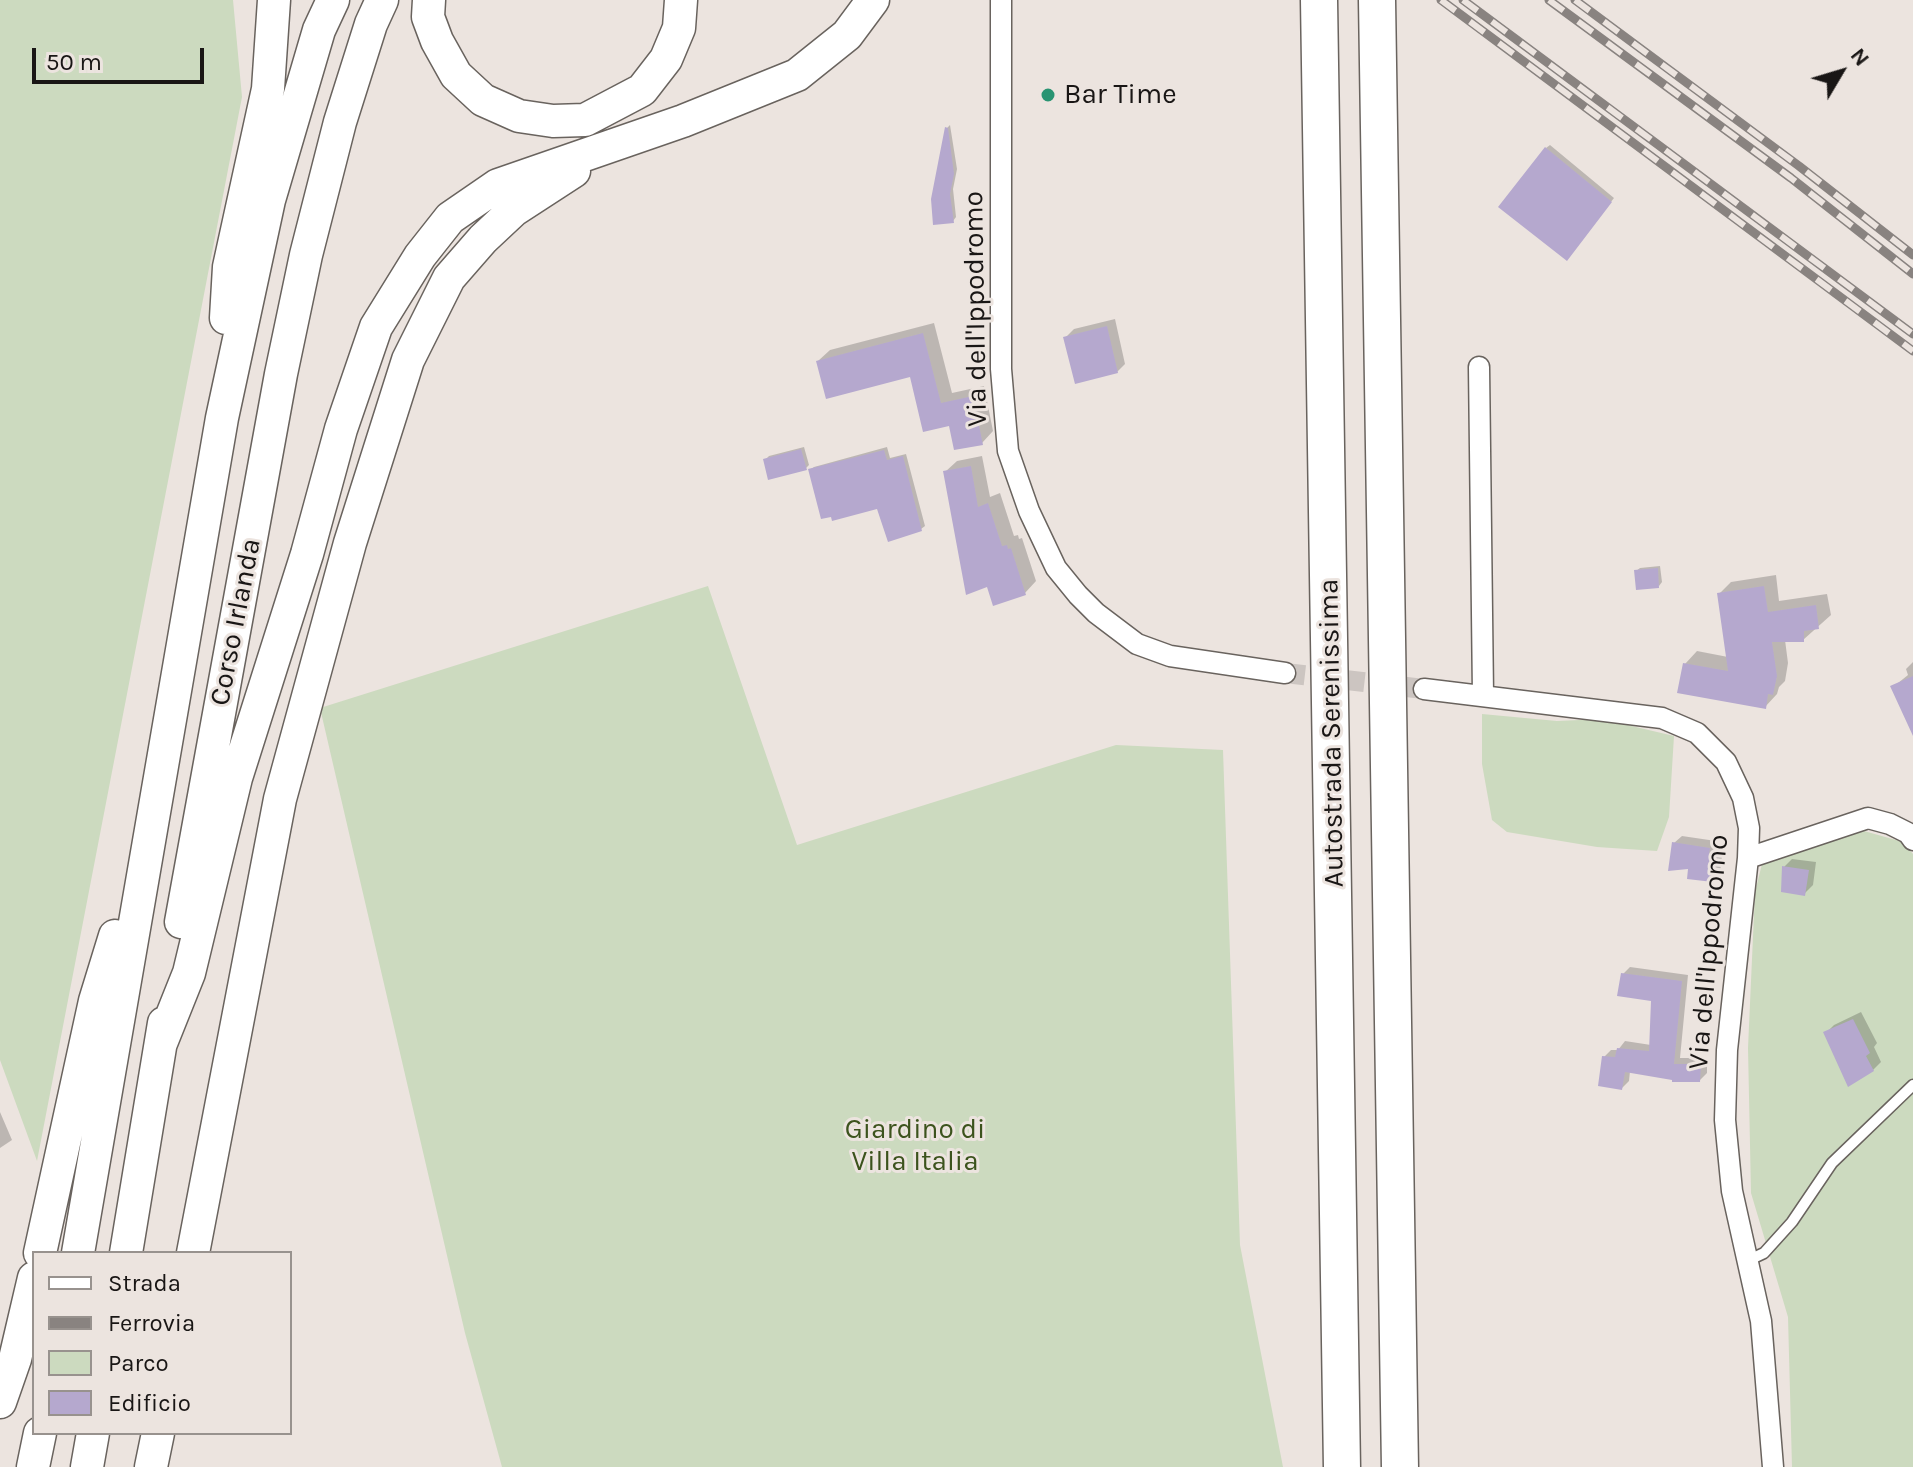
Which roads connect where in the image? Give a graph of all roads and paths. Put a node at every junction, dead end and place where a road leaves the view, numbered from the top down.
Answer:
1 (274, 0) edge
2 (333, 0) edge
3 (382, 0) edge
4 (429, 0) edge
5 (681, 0) edge
6 (873, 0) edge
7 (1001, 0) edge
8 (1319, 0) edge
9 (1377, 0) edge
10 (624, 142) junction
11 (1479, 367) dead end
12 (222, 418) junction
13 (1285, 673) tunnel mouth
14 (1424, 689) tunnel mouth
15 (1483, 695) junction
16 (150, 831) junction
17 (1913, 840) edge
18 (1748, 858) junction
19 (161, 1043) junction
20 (1913, 1085) edge
21 (40, 1251) edge
22 (78, 1251) edge
23 (126, 1251) edge
24 (193, 1251) edge
25 (1747, 1261) junction
26 (32, 1287) edge
27 (0, 1402) edge
28 (40, 1435) edge
29 (93, 1435) edge
30 (158, 1435) edge
31 (33, 1467) edge
32 (87, 1467) edge
33 (151, 1467) edge
34 (1342, 1467) edge
35 (1400, 1467) edge
36 (1773, 1467) edge

1 - 12 highway
2 - 12 highway, Corso Irlanda
3 - 19 highway, Corso Irlanda
4 - 5 highway
6 - 10 highway
7 - 13 street, Via dell'Ippodromo
8 - 34 highway, Autostrada Serenissima
9 - 35 highway, Autostrada Serenissima
10 - 19 highway
10 - 24 highway
11 - 15 street
12 - 16 highway, Corso Irlanda
14 - 15 street, Via dell'Ippodromo
15 - 18 street, Via dell'Ippodromo
16 - 21 highway
16 - 22 highway, Corso Irlanda
17 - 18 street
18 - 25 street, Via dell'Ippodromo
19 - 23 highway, Corso Irlanda
20 - 25 lane
25 - 36 street, Via dell'Ippodromo
26 - 27 highway
28 - 31 highway
29 - 32 highway
30 - 33 highway

